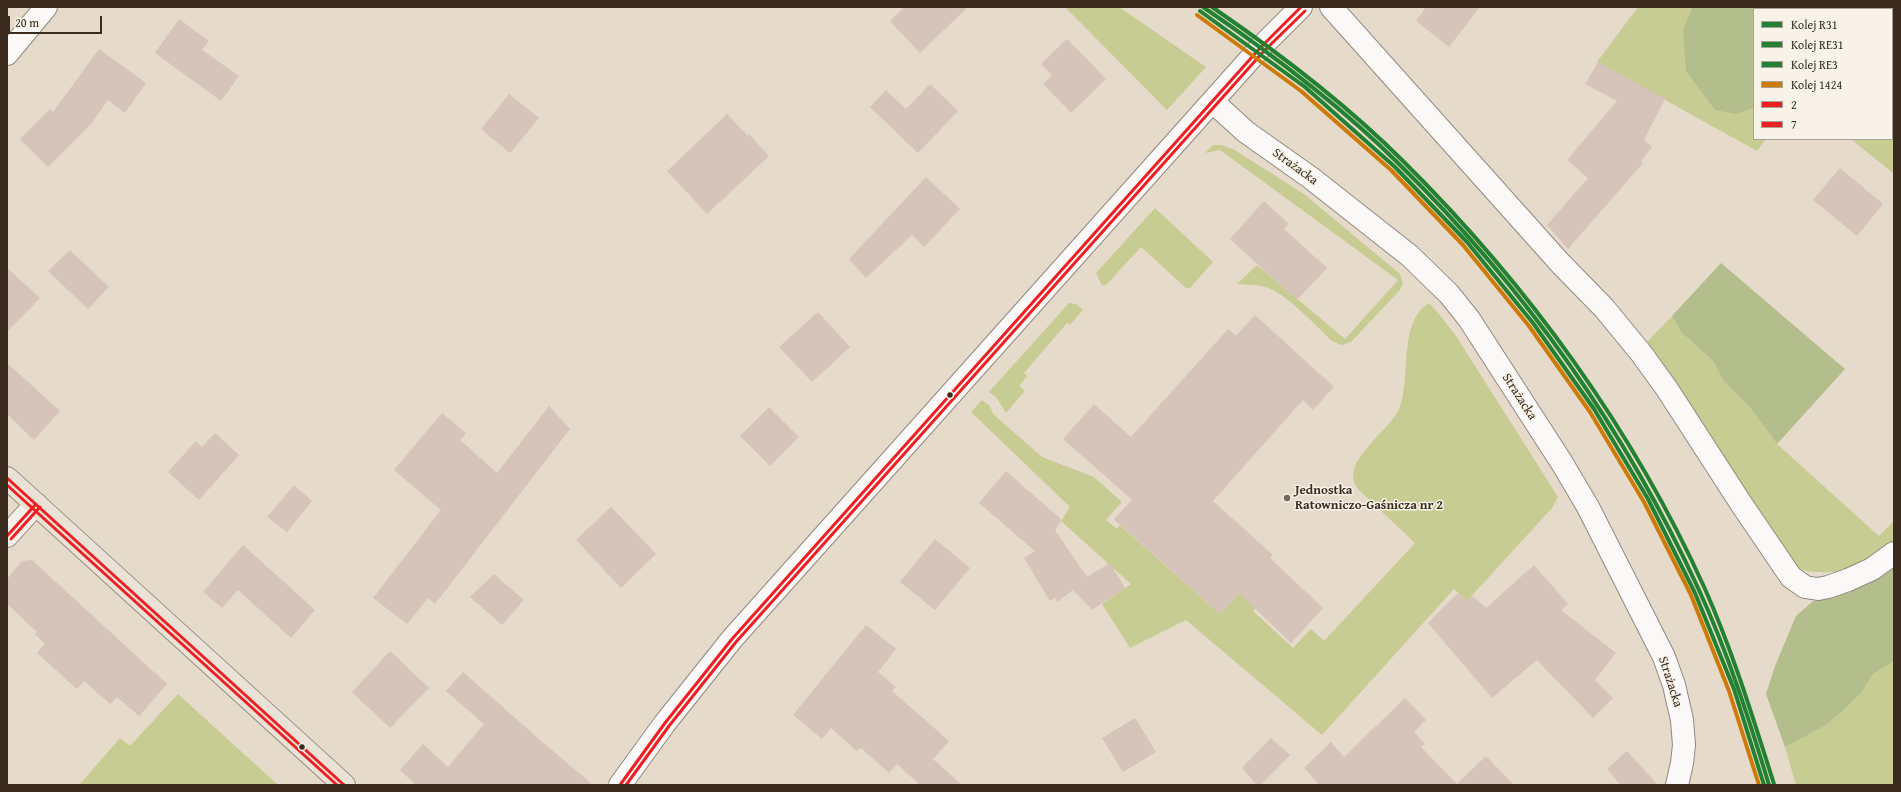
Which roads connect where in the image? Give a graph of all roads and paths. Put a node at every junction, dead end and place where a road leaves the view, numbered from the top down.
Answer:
1 (46, 7) edge
2 (1301, 7) edge
3 (1331, 7) edge
4 (7, 54) edge
5 (1213, 102) junction
6 (7, 478) edge
7 (36, 504) junction
8 (7, 536) edge
9 (1894, 553) edge
10 (344, 785) edge
11 (620, 785) edge
12 (1677, 785) edge

1 - 4 street
2 - 5 street
3 - 9 street
5 - 11 street
5 - 12 street, Strażacka
6 - 7 main road
7 - 8 main road
7 - 10 main road

